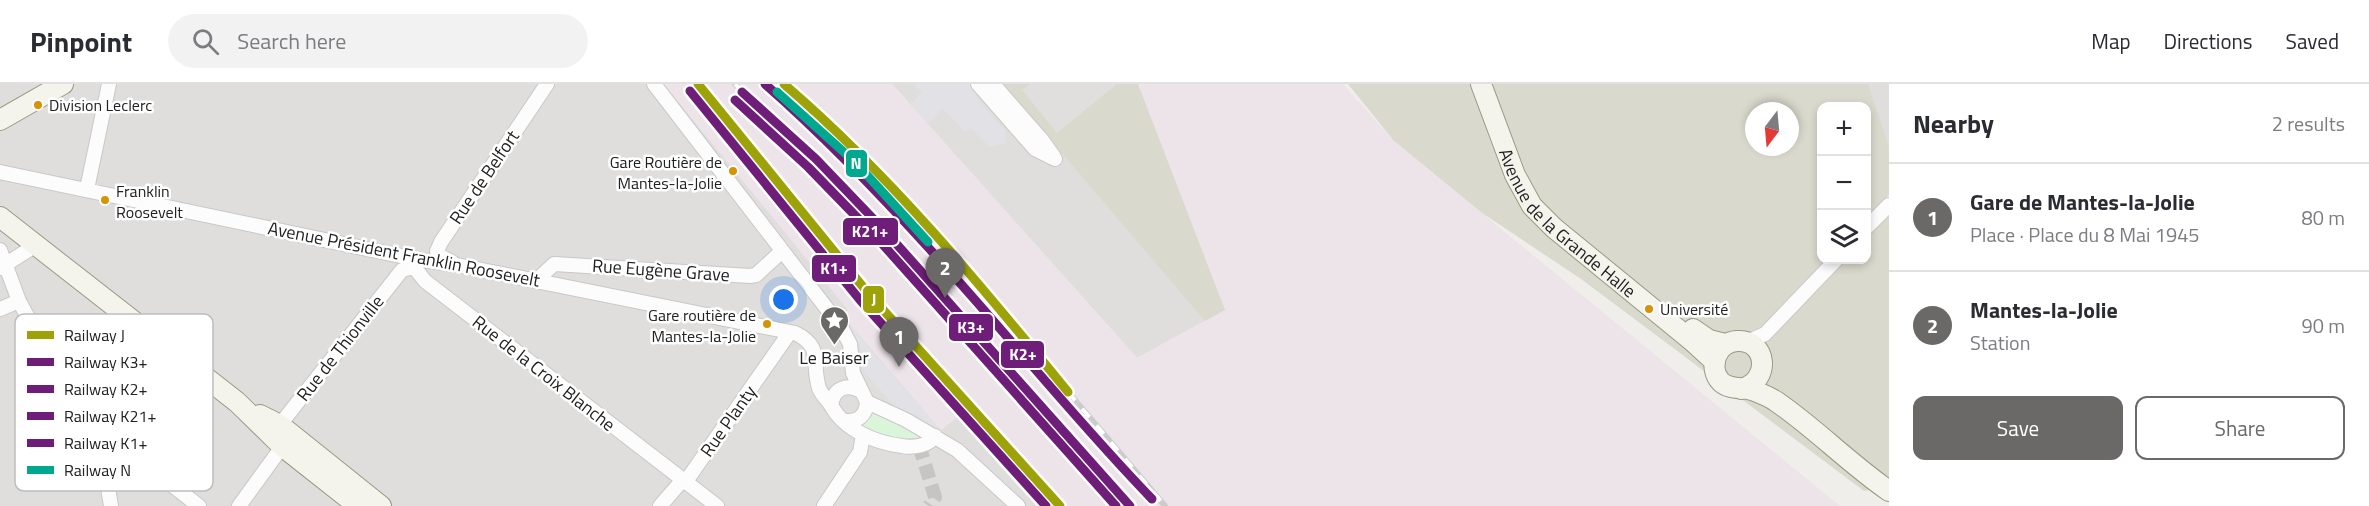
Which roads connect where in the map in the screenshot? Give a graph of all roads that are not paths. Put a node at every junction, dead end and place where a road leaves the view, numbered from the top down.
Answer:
1 (63, 84) edge
2 (109, 84) edge
3 (547, 84) edge
4 (654, 84) edge
5 (978, 84) edge
6 (1481, 84) edge
7 (1489, 84) edge
8 (999, 90) edge
9 (0, 120) edge
10 (0, 172) edge
11 (87, 189) junction
12 (1889, 205) edge
13 (0, 217) edge
14 (1871, 223) edge
15 (36, 245) junction
16 (0, 250) edge
17 (782, 251) junction
18 (414, 263) junction
19 (1832, 264) edge
20 (457, 265) junction
21 (3, 266) edge
22 (537, 280) junction
23 (19, 301) junction
24 (0, 309) edge
25 (26, 314) edge
26 (124, 314) edge
27 (790, 332) junction
28 (1765, 334) junction
29 (1747, 342) junction
30 (1725, 344) junction
31 (1714, 362) junction
32 (1761, 365) junction
33 (213, 383) edge
34 (1741, 388) junction
35 (864, 397) junction
36 (1776, 402) junction
37 (831, 406) junction
38 (844, 421) junction
39 (281, 435) junction
40 (863, 435) junction
41 (935, 436) junction
42 (684, 480) junction
43 (108, 491) edge
44 (180, 491) edge
45 (1889, 491) edge
46 (111, 506) edge
47 (199, 506) edge
48 (239, 506) edge
49 (358, 506) edge
50 (381, 506) edge
51 (660, 506) edge
52 (717, 506) edge
53 (824, 506) edge
54 (1018, 506) edge

1 - 9 street
2 - 11 street
3 - 20 street, Rue de Belfort
4 - 17 street
5 - 8 street
6 - 31 street, Avenue de la Grande Halle
7 - 30 street, Avenue de la Grande Halle
8 - 8 street
10 - 11 street, Avenue Président Franklin Roosevelt
11 - 18 street, Avenue Président Franklin Roosevelt
12 - 14 street
13 - 15 street
15 - 21 street
15 - 26 street
16 - 21 street
17 - 22 street, Rue Eugène Grave
17 - 35 street
18 - 20 street, Avenue Président Franklin Roosevelt
18 - 39 street, Rue de Thionville
18 - 42 street, Rue de la Croix Blanche
19 - 28 street
20 - 22 street, Avenue Président Franklin Roosevelt
21 - 23 street
22 - 27 street, Avenue Président Franklin Roosevelt
23 - 24 street
23 - 25 street
27 - 37 street, Avenue Président Franklin Roosevelt
27 - 42 street, Rue Planty
28 - 29 street
28 - 32 street
29 - 30 street, Avenue de la Grande Halle
29 - 32 street, Avenue de la Grande Halle
30 - 31 street
31 - 34 street, Avenue de la Grande Halle
32 - 34 street
32 - 36 street, Avenue de la Grande Halle
33 - 39 street
34 - 36 street, Avenue de la Grande Halle
35 - 37 street
35 - 38 street
35 - 41 street
36 - 45 street, Avenue de la Grande Halle
37 - 38 street
38 - 40 street
39 - 48 street, Rue de Thionville
39 - 49 street
39 - 50 street
40 - 41 street
40 - 53 street
41 - 54 street
42 - 51 street, Rue Planty
42 - 52 street, Rue de la Croix Blanche
43 - 46 street
44 - 47 street

